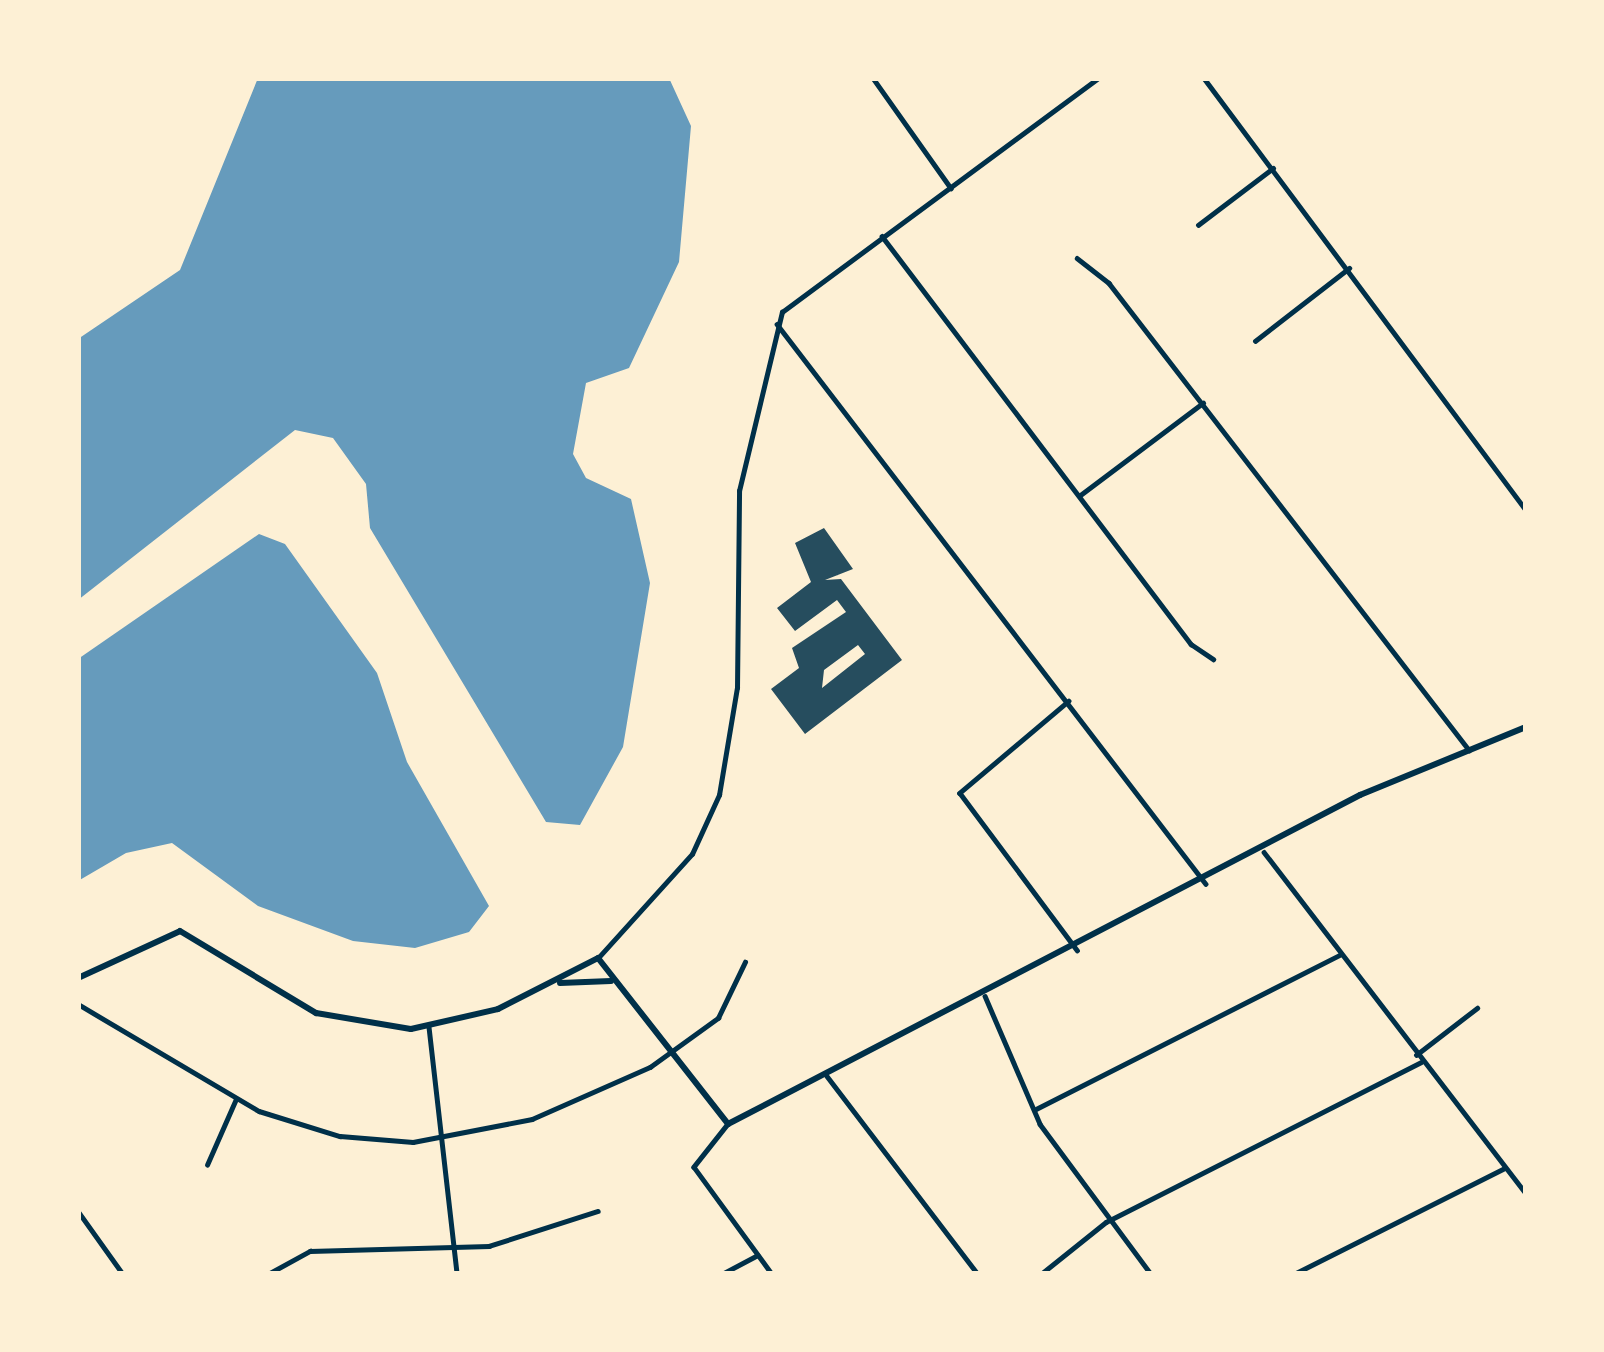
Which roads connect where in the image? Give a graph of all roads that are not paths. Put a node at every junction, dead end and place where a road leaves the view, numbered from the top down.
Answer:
1 (873, 78) edge
2 (1098, 78) edge
3 (1204, 78) edge
4 (1273, 168) junction
5 (951, 188) junction
6 (1198, 225) dead end
7 (882, 236) junction
8 (1077, 259) dead end
9 (1349, 268) junction
10 (777, 324) junction
11 (1255, 341) dead end
12 (1203, 403) junction
13 (1079, 496) junction
14 (1526, 510) edge
15 (1213, 659) dead end
16 (1069, 701) junction
17 (1526, 728) edge
18 (1469, 749) junction
19 (1264, 852) junction
20 (1206, 884) junction
21 (1077, 950) junction
22 (1341, 954) junction
23 (598, 958) junction
24 (745, 962) dead end
25 (78, 978) edge
26 (618, 985) junction
27 (534, 992) junction
28 (985, 996) junction
29 (78, 1004) edge
30 (1477, 1008) dead end
31 (429, 1027) junction
32 (671, 1052) junction
33 (1419, 1058) junction
34 (827, 1076) junction
35 (236, 1099) junction
36 (1034, 1110) junction
37 (728, 1124) junction
38 (443, 1140) junction
39 (207, 1165) dead end
40 (1505, 1168) junction
41 (1526, 1193) edge
42 (598, 1210) dead end
43 (78, 1211) edge
44 (1109, 1221) junction
45 (454, 1250) junction
46 (757, 1255) junction
47 (282, 1265) junction
48 (123, 1274) edge
49 (268, 1274) edge
50 (288, 1274) edge
51 (457, 1274) edge
52 (722, 1274) edge
53 (772, 1274) edge
54 (978, 1274) edge
55 (1041, 1274) edge
56 (1151, 1274) edge
57 (1294, 1274) edge

1 - 5 street
2 - 5 street
3 - 4 street
4 - 6 street
4 - 9 street
5 - 7 street
7 - 10 street
7 - 13 street
8 - 12 street
9 - 11 street
9 - 14 street
10 - 16 street
10 - 23 street
12 - 13 street
12 - 18 street
13 - 15 street
16 - 20 street
16 - 21 street
17 - 18 main road
18 - 19 main road
19 - 20 main road
19 - 22 street
20 - 21 main road
21 - 28 main road
22 - 33 street
22 - 36 street
23 - 26 main road
23 - 27 main road
24 - 32 street
25 - 31 main road
26 - 27 main road
26 - 32 main road
27 - 31 main road
28 - 34 main road
28 - 36 street
29 - 35 street
30 - 33 street
31 - 38 street
32 - 37 main road
32 - 38 street
33 - 40 street
33 - 44 street
34 - 37 main road
34 - 54 street
35 - 38 street
35 - 39 street
36 - 44 street
37 - 46 street
38 - 45 street
40 - 41 street
40 - 57 street
42 - 45 street
43 - 48 street
44 - 55 street
44 - 56 street
45 - 47 street
45 - 51 street
46 - 52 street
46 - 53 street
47 - 49 street
47 - 50 street

